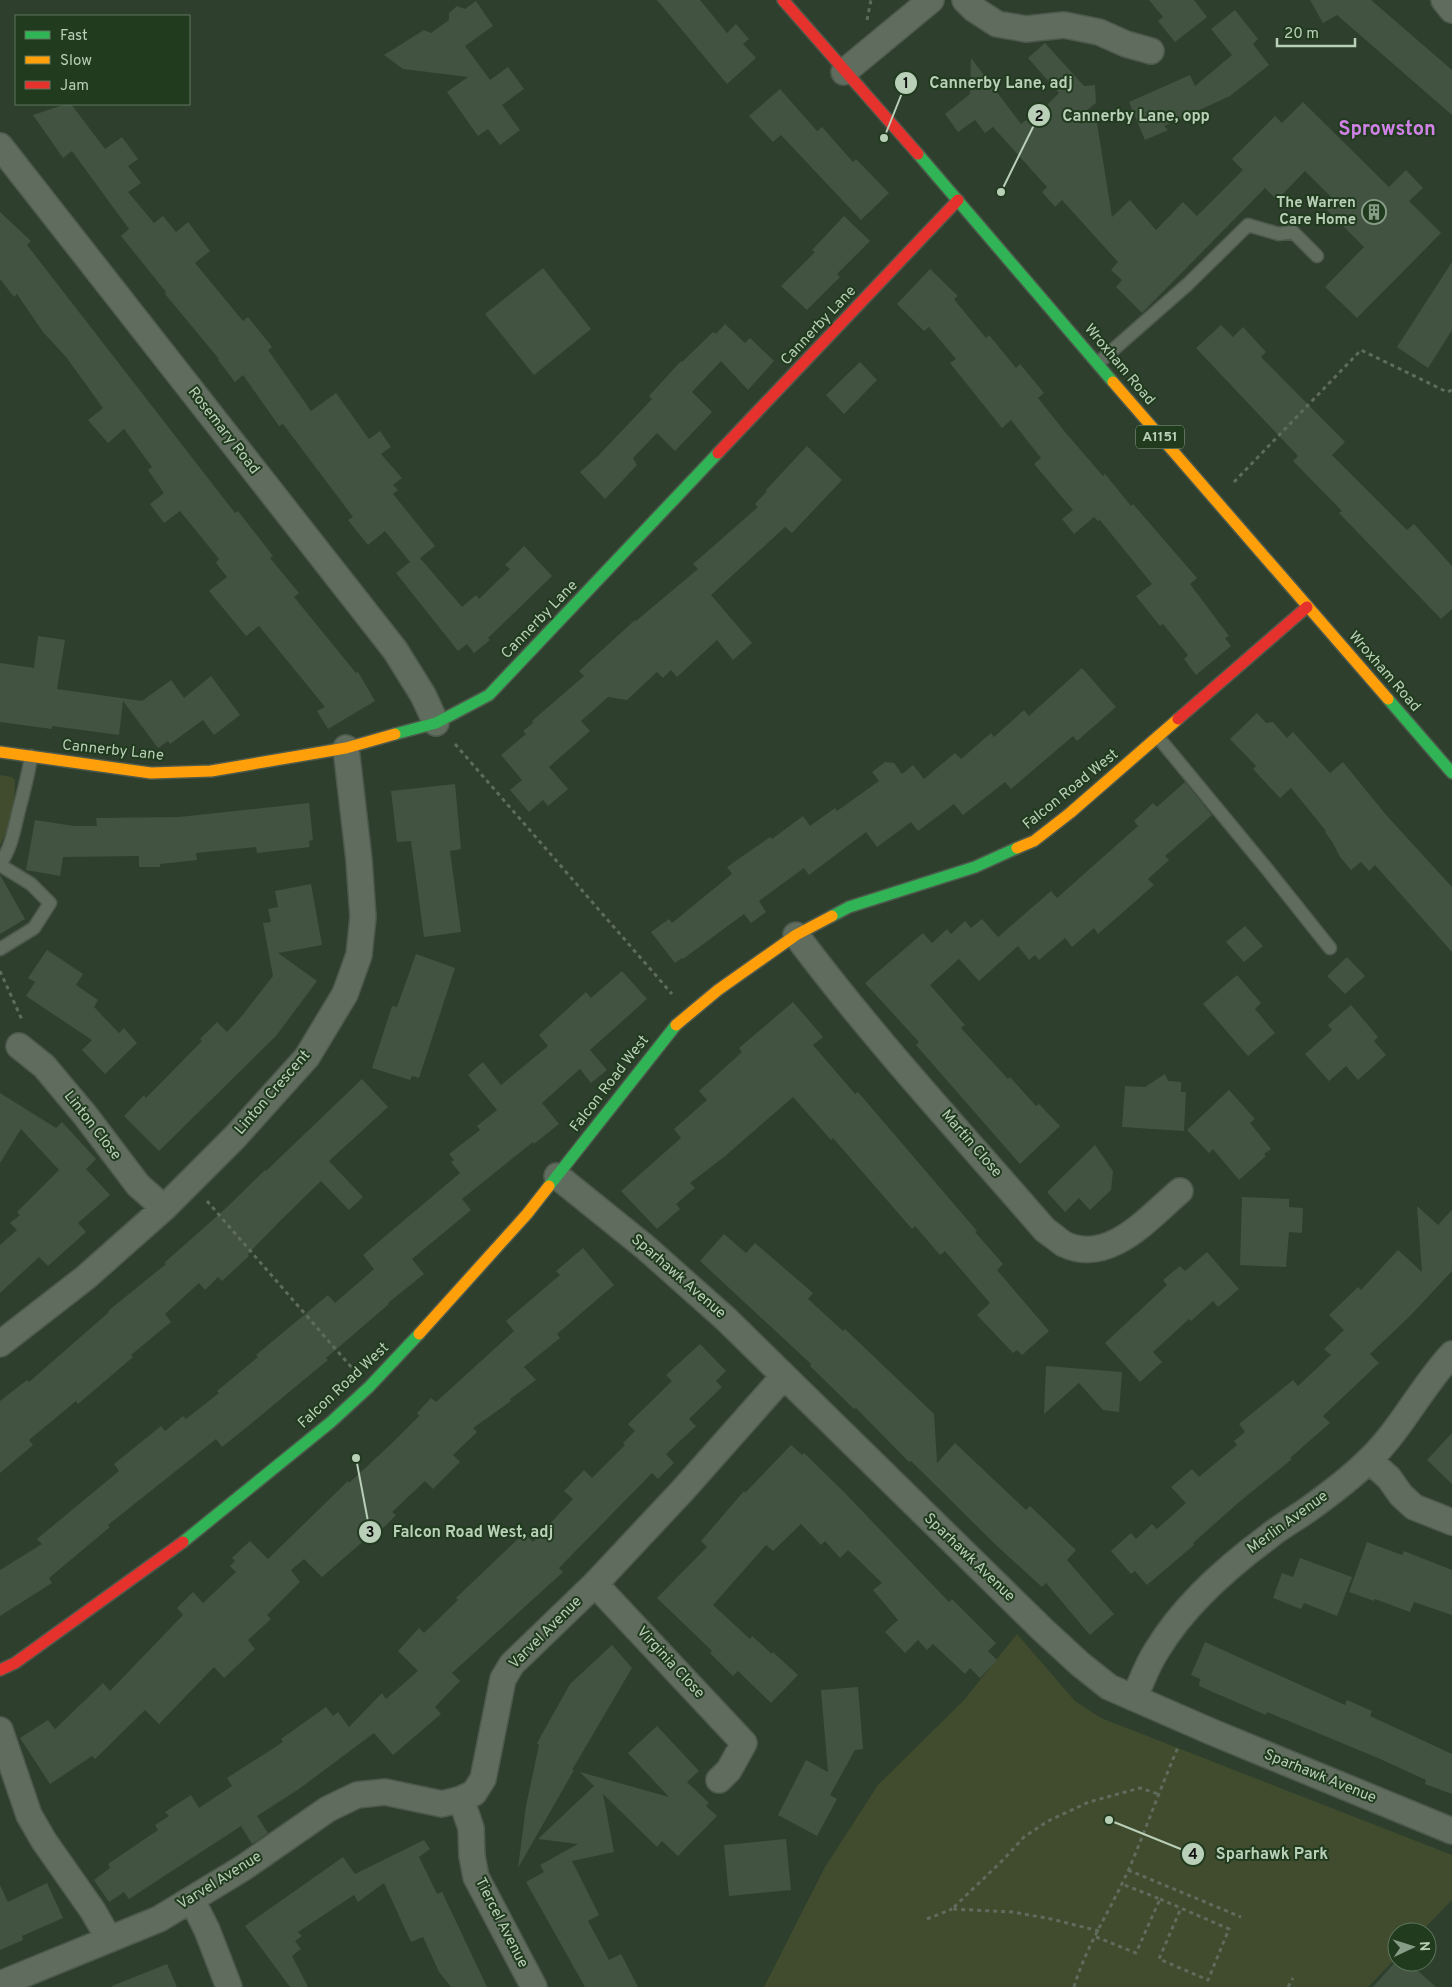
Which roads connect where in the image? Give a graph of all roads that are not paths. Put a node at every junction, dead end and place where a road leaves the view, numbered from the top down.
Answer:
1 (783, 0) edge
2 (931, 0) edge
3 (965, 0) edge
4 (1444, 0) edge
5 (1452, 10) edge
6 (1152, 51) dead end
7 (844, 72) junction
8 (0, 146) edge
9 (958, 200) junction
10 (1317, 256) dead end
11 (1098, 363) junction
12 (1308, 607) junction
13 (436, 723) junction
14 (1158, 737) junction
15 (346, 748) junction
16 (0, 752) edge
17 (31, 756) junction
18 (1452, 773) edge
19 (0, 865) edge
20 (796, 935) junction
21 (1330, 948) dead end
22 (0, 949) edge
23 (19, 1046) road end
24 (557, 1176) junction
25 (1180, 1190) dead end
26 (164, 1208) junction
27 (0, 1344) edge
28 (1452, 1354) edge
29 (784, 1376) junction
30 (1369, 1460) junction
31 (1452, 1522) edge
32 (595, 1584) junction
33 (0, 1670) edge
34 (1134, 1698) junction
35 (0, 1730) edge
36 (719, 1780) dead end
37 (461, 1799) junction
38 (1452, 1831) edge
39 (192, 1900) junction
40 (109, 1939) junction
41 (0, 1984) edge
42 (228, 1987) edge
43 (534, 1987) edge

1 - 7 street, Wroxham Road / A1151
2 - 7 street
3 - 6 street
4 - 5 street
7 - 9 street, Wroxham Road / A1151
8 - 13 street, Rosemary Road
9 - 11 street, Wroxham Road / A1151
9 - 13 street, Cannerby Lane
10 - 11 lane
11 - 12 street, Wroxham Road / A1151
12 - 14 street, Falcon Road West
12 - 18 street, Wroxham Road / A1151
13 - 15 street, Cannerby Lane
14 - 20 street, Falcon Road West
14 - 21 lane
15 - 17 street, Cannerby Lane
15 - 26 street, Linton Crescent
16 - 17 street, Cannerby Lane
17 - 19 lane
19 - 22 lane
20 - 24 street, Falcon Road West
20 - 25 street, Martin Close
23 - 26 street, Linton Close
24 - 29 street, Sparhawk Avenue
24 - 33 street, Falcon Road West
26 - 27 street, Linton Crescent
28 - 30 street, Merlin Avenue
29 - 32 street, Varvel Avenue
29 - 34 street, Sparhawk Avenue
30 - 31 street
30 - 34 street, Merlin Avenue
32 - 36 street, Virginia Close
32 - 37 street, Varvel Avenue
34 - 38 street, Sparhawk Avenue
35 - 40 street
37 - 39 street, Varvel Avenue
37 - 43 street, Tiercel Avenue
39 - 40 street, Varvel Avenue
39 - 42 street
40 - 41 street, Varvel Avenue

